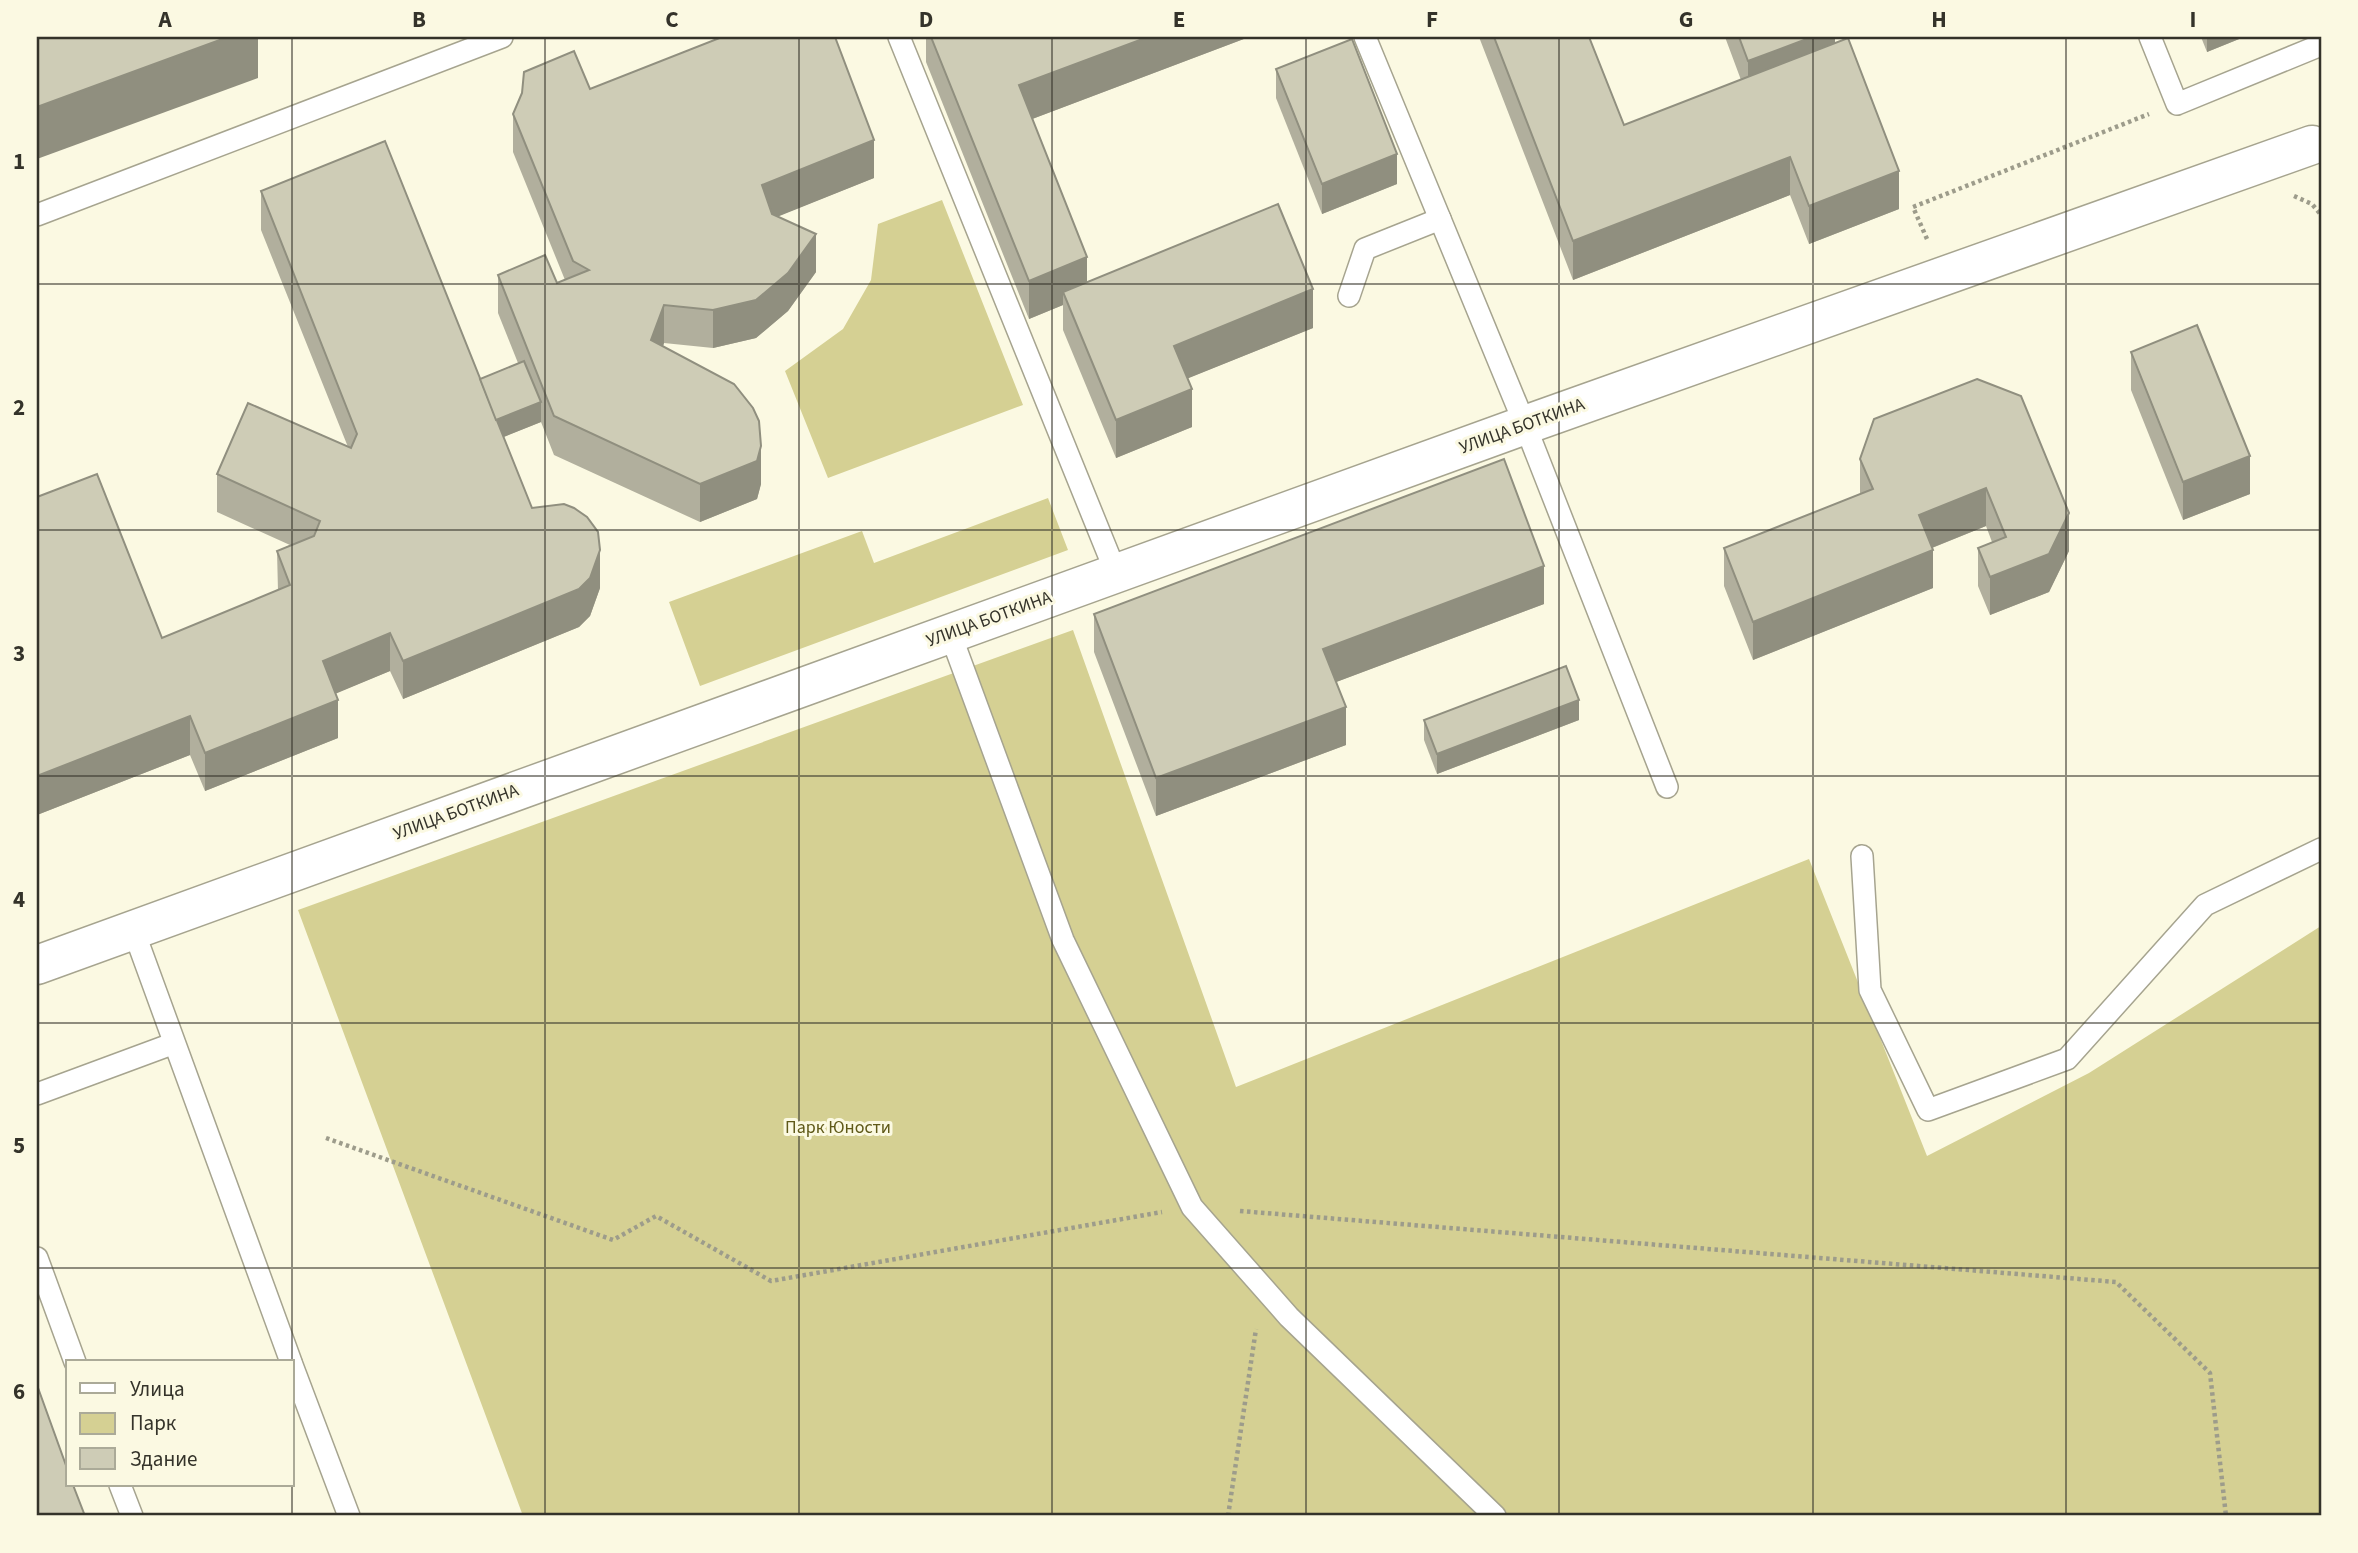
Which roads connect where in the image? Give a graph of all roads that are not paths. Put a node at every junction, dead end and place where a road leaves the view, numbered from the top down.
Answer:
1 (502, 37) edge
2 (899, 37) edge
3 (1365, 37) edge
4 (2150, 37) edge
5 (2321, 46) edge
6 (2316, 155) edge
7 (37, 215) edge
8 (1440, 219) junction
9 (1349, 296) dead end
10 (1525, 425) junction
11 (1116, 573) junction
12 (950, 633) junction
13 (1667, 787) dead end
14 (2321, 849) edge
15 (1862, 856) dead end
16 (132, 929) junction
17 (37, 965) edge
18 (172, 1044) junction
19 (37, 1094) edge
20 (37, 1258) edge
21 (74, 1360) edge
22 (290, 1360) edge
23 (294, 1369) edge
24 (121, 1486) edge
25 (132, 1516) edge
26 (349, 1516) edge
27 (1495, 1516) edge

1 - 7 lane
2 - 11 lane
3 - 8 lane
4 - 5 lane
6 - 10 street, УЛИЦА БОТКИНА
8 - 9 lane
8 - 10 lane
10 - 11 street, УЛИЦА БОТКИНА
10 - 13 lane
11 - 12 street, УЛИЦА БОТКИНА
12 - 16 street, УЛИЦА БОТКИНА
12 - 27 lane
14 - 15 lane
16 - 17 street, УЛИЦА БОТКИНА
16 - 18 lane
18 - 19 lane
18 - 22 lane
20 - 21 lane
23 - 26 lane
24 - 25 lane

